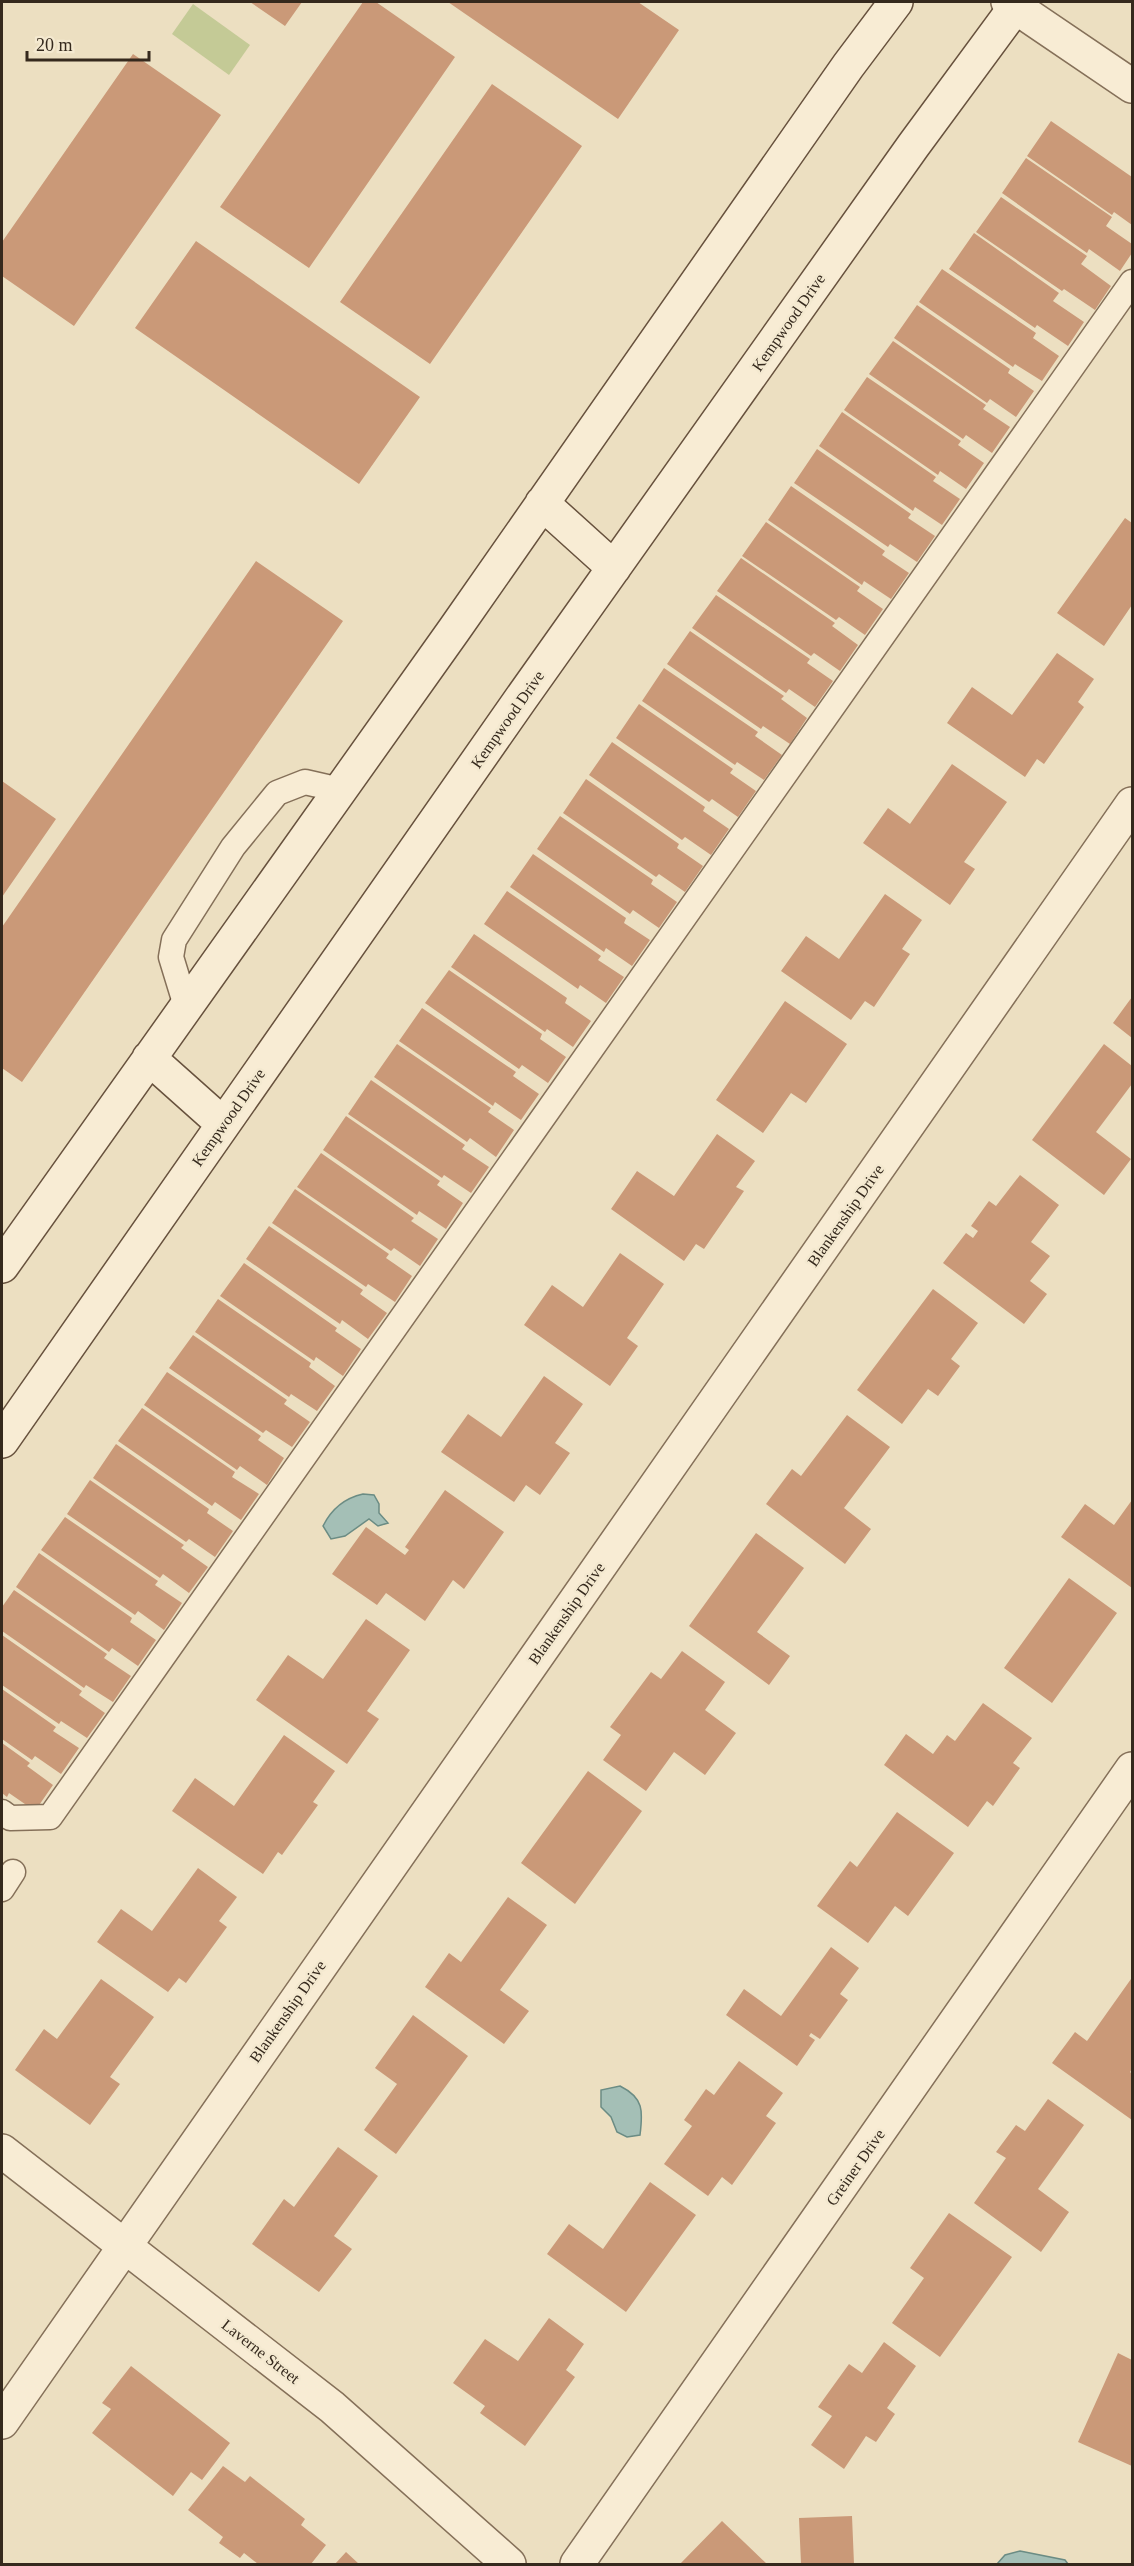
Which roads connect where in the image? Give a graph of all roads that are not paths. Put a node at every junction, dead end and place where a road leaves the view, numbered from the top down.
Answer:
1 (896, 2) edge
2 (1014, 3) edge
3 (1132, 86) edge
4 (1132, 282) edge
5 (542, 503) junction
6 (614, 568) junction
7 (340, 790) junction
8 (1132, 804) edge
9 (186, 1006) junction
10 (149, 1058) junction
11 (222, 1124) junction
12 (2, 1266) edge
13 (2, 1441) edge
14 (1132, 1769) edge
15 (2, 1812) edge
16 (2, 2151) edge
17 (124, 2244) junction
18 (2, 2422) edge
19 (509, 2565) edge
20 (577, 2565) edge

1 - 5 street
2 - 3 street
2 - 6 street, Kempwood Drive
4 - 15 lane
5 - 6 street
5 - 7 street
6 - 11 street, Kempwood Drive
7 - 9 street
7 - 9 lane
8 - 17 street, Blankenship Drive
9 - 10 street
10 - 11 street
10 - 12 street
11 - 13 street, Kempwood Drive
14 - 20 street, Greiner Drive
16 - 17 street, Laverne Street
17 - 18 street, Blankenship Drive
17 - 19 street, Laverne Street

